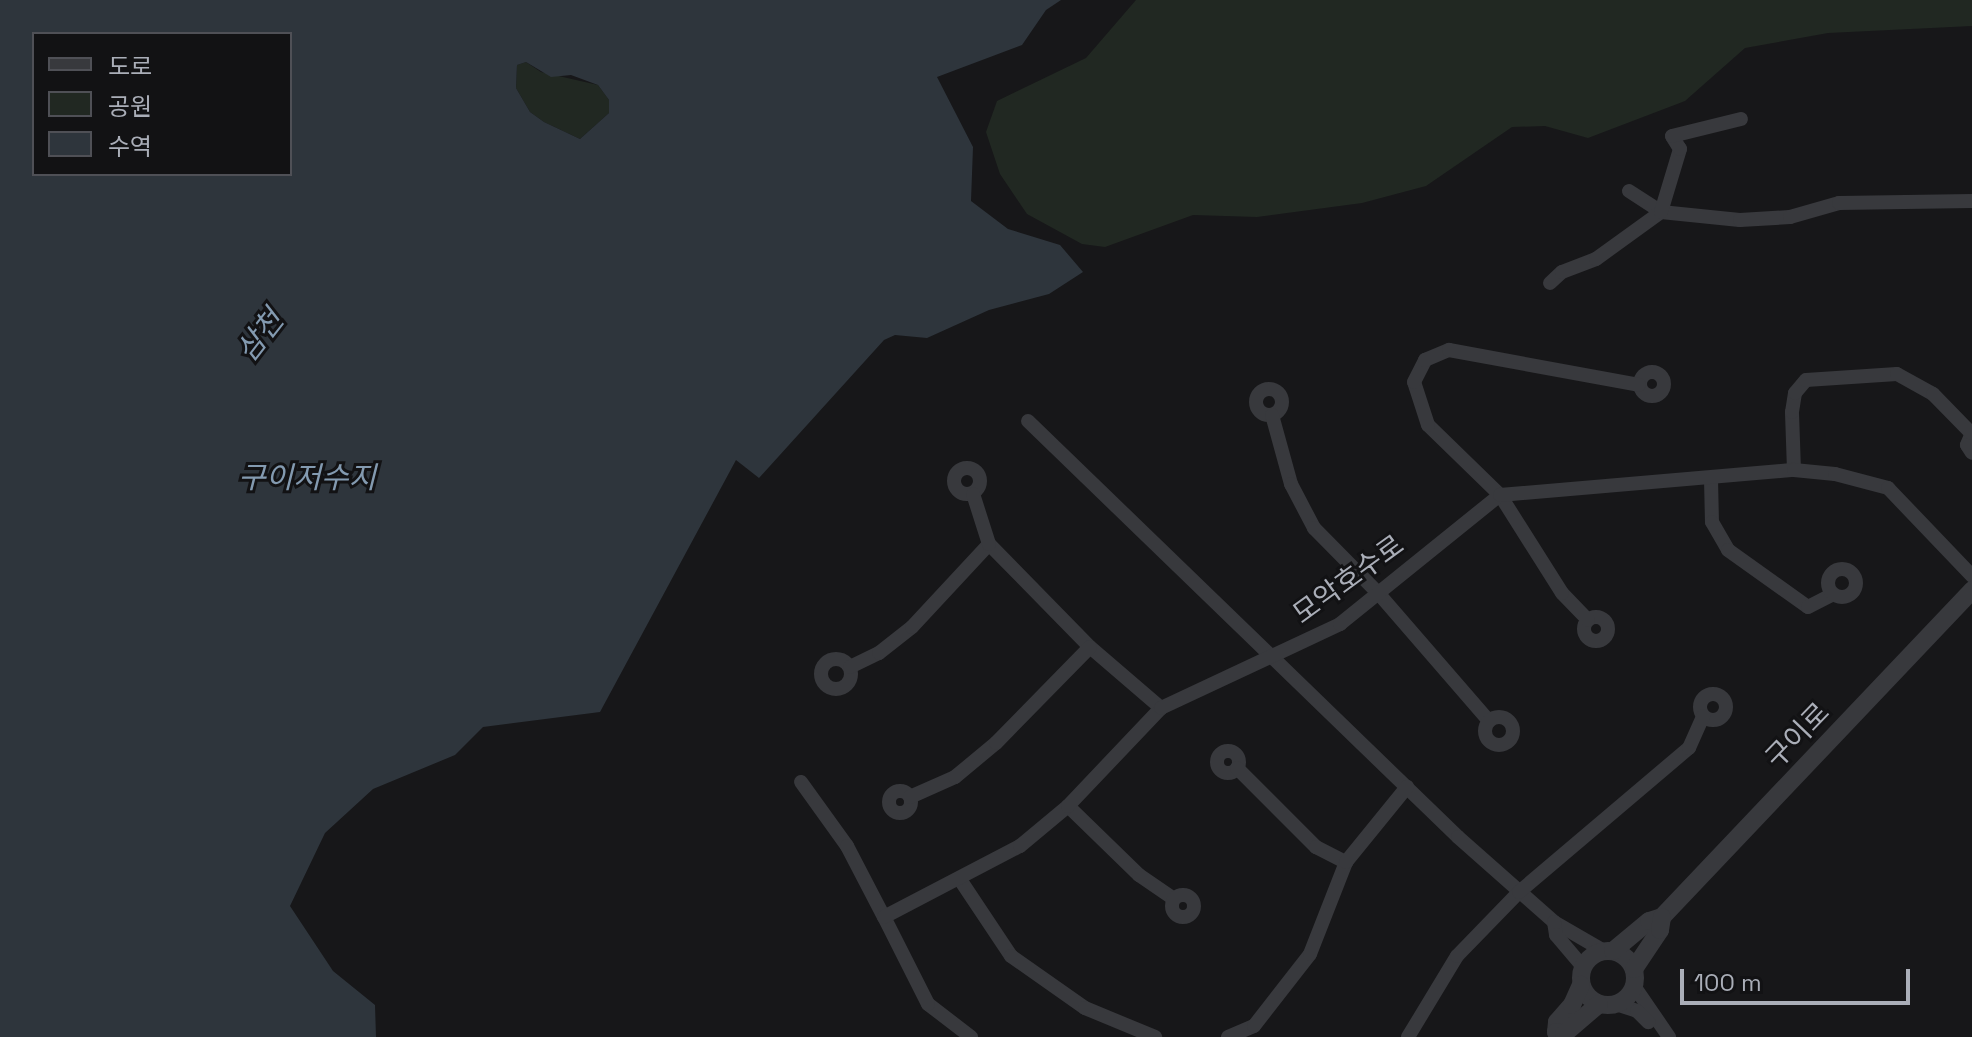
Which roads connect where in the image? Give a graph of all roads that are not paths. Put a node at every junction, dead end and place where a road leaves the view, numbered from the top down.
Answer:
1 (1741, 119) dead end
2 (1629, 191) dead end
3 (1972, 201) edge
4 (1661, 212) junction
5 (1550, 283) dead end
6 (1639, 385) dead end
7 (1272, 415) dead end
8 (1028, 421) dead end
9 (1972, 433) edge
10 (1972, 453) edge
11 (1794, 470) junction
12 (1711, 479) junction
13 (973, 494) dead end
14 (1500, 495) junction
15 (989, 544) junction
16 (1972, 576) edge
17 (1972, 590) edge
18 (1379, 594) junction
19 (1833, 594) dead end
20 (1588, 620) dead end
21 (1090, 647) junction
22 (1277, 658) junction
23 (850, 667) dead end
24 (1161, 708) junction
25 (1703, 716) dead end
26 (1489, 721) dead end
27 (1237, 768) dead end
28 (801, 782) dead end
29 (1407, 787) junction
30 (910, 797) dead end
31 (1068, 806) junction
32 (1346, 862) junction
33 (961, 881) junction
34 (1519, 892) junction
35 (1174, 899) dead end
36 (884, 917) junction
37 (1662, 917) junction
38 (1554, 922) junction
39 (1608, 951) junction
40 (1582, 976) junction
41 (1634, 977) junction
42 (1608, 1004) junction
43 (1554, 1034) edge
44 (1669, 1036) edge
45 (971, 1037) edge
46 (1155, 1037) edge
47 (1228, 1037) edge
48 (1408, 1037) edge

1 - 4 street
2 - 4 street
3 - 4 street
4 - 5 street
6 - 14 street
7 - 18 street
8 - 22 street
9 - 10 street
9 - 11 street
11 - 12 street
11 - 16 street
12 - 14 street
12 - 19 street
13 - 15 street
14 - 18 street, 모악호수로
14 - 20 street
15 - 21 street
15 - 23 street
17 - 37 street, 구이로
18 - 22 street, 모악호수로
18 - 26 street
21 - 24 street
21 - 30 street
22 - 24 street, 모악호수로
22 - 29 street
24 - 31 street, 모악호수로
25 - 34 street
27 - 32 street
28 - 36 street
29 - 32 street
29 - 34 street
31 - 33 street, 모악호수로
31 - 35 street
32 - 47 street
33 - 36 street, 모악호수로
33 - 46 street
34 - 38 street
34 - 48 street
36 - 45 street
37 - 39 street
37 - 41 street
38 - 39 street
38 - 40 street
39 - 40 street
39 - 41 street
40 - 42 street
40 - 43 street
41 - 42 street
41 - 44 street
42 - 43 street
42 - 44 street

